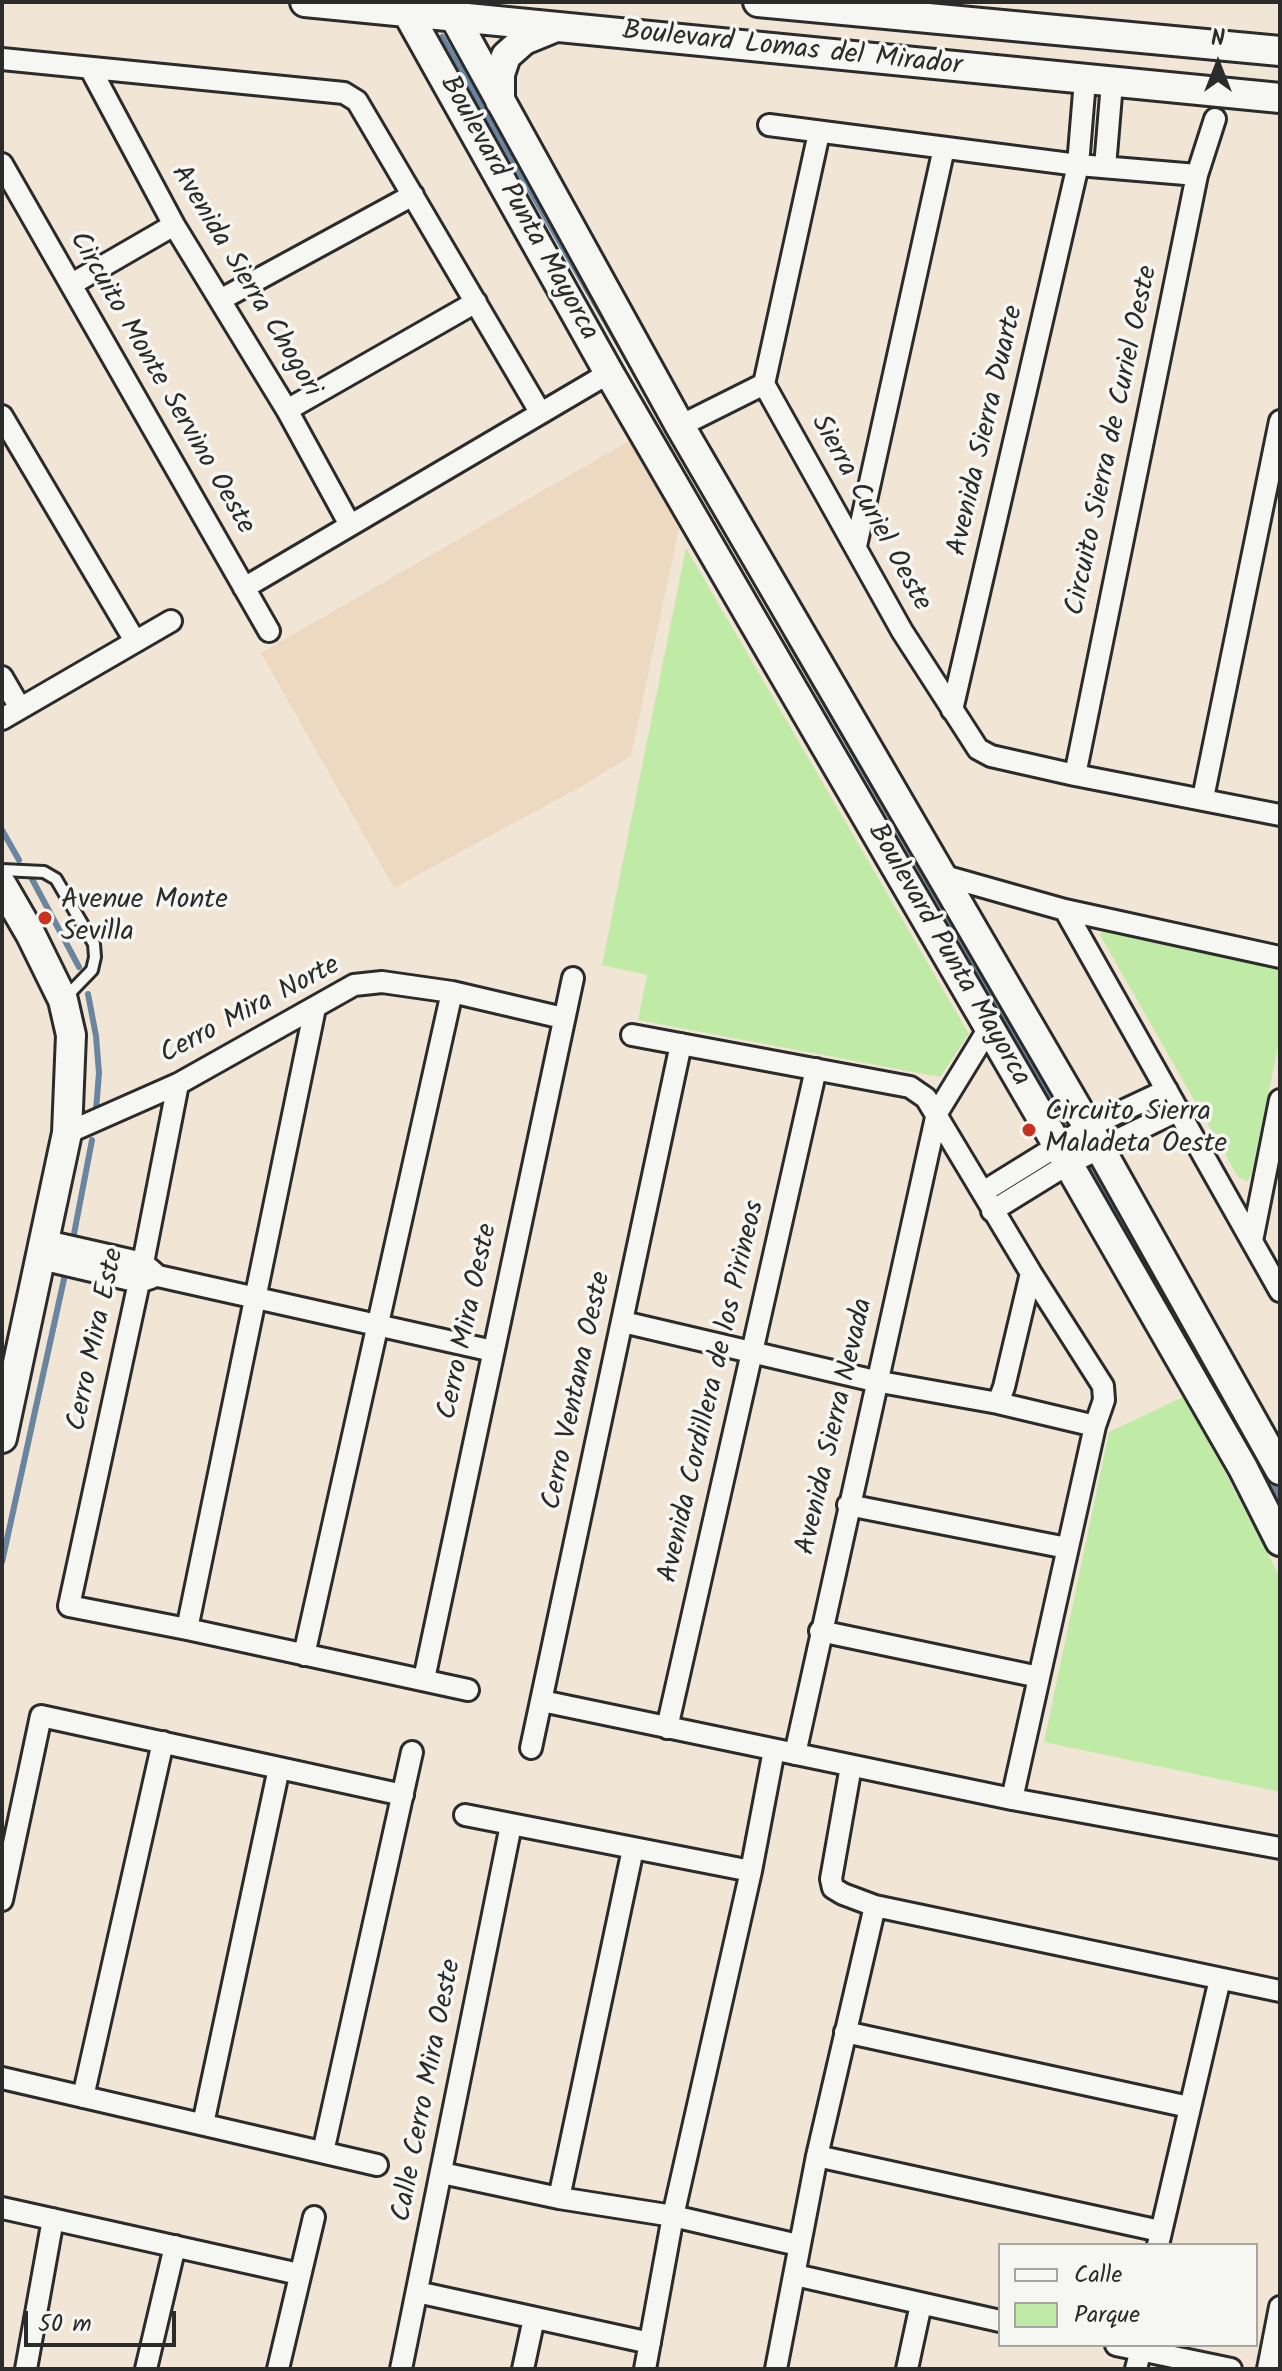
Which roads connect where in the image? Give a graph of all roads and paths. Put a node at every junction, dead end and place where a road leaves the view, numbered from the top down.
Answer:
1 (305, 2) edge
2 (758, 2) edge
3 (406, 8) edge
4 (450, 10) edge
5 (553, 28) junction
6 (1058, 31) junction
7 (1280, 51) edge
8 (2, 59) edge
9 (90, 68) junction
10 (1056, 76) junction
11 (1099, 82) junction
12 (1280, 98) edge
13 (500, 101) junction
14 (1215, 119) dead end
15 (769, 125) dead end
16 (819, 133) junction
17 (944, 148) junction
18 (2, 164) edge
19 (1078, 165) junction
20 (1105, 167) junction
21 (1197, 175) junction
22 (413, 195) junction
23 (174, 225) junction
24 (72, 284) junction
25 (220, 300) junction
26 (476, 302) junction
27 (609, 373) junction
28 (764, 384) junction
29 (664, 396) junction
30 (287, 410) junction
31 (540, 412) junction
32 (634, 415) junction
33 (2, 416) edge
34 (1280, 421) edge
35 (680, 426) junction
36 (350, 525) junction
37 (856, 546) junction
38 (244, 588) junction
39 (171, 621) dead end
40 (269, 631) dead end
41 (135, 641) junction
42 (2, 677) edge
43 (20, 708) junction
44 (952, 710) junction
45 (2, 719) edge
46 (1075, 775) junction
47 (1203, 798) junction
48 (1280, 815) edge
49 (941, 875) junction
50 (5, 894) edge
51 (1065, 910) junction
52 (1280, 957) edge
53 (573, 978) dead end
54 (452, 992) junction
55 (63, 1000) junction
56 (315, 1008) junction
57 (563, 1018) junction
58 (989, 1028) junction
59 (632, 1035) dead end
60 (681, 1044) junction
61 (816, 1069) junction
62 (178, 1084) junction
63 (1167, 1090) junction
64 (1280, 1100) edge
65 (1179, 1110) junction
66 (937, 1113) junction
67 (67, 1133) junction
68 (1094, 1138) junction
69 (1063, 1155) junction
70 (983, 1192) junction
71 (992, 1211) junction
72 (1252, 1241) junction
73 (44, 1250) junction
74 (1031, 1273) junction
75 (147, 1274) junction
76 (1280, 1291) edge
77 (257, 1298) junction
78 (623, 1322) junction
79 (378, 1325) junction
80 (493, 1351) junction
81 (752, 1352) junction
82 (875, 1381) junction
83 (998, 1403) junction
84 (1095, 1426) junction
85 (2, 1438) edge
86 (1280, 1470) edge
87 (848, 1505) junction
88 (1280, 1541) edge
89 (1067, 1548) junction
90 (187, 1629) junction
91 (820, 1631) junction
92 (304, 1655) junction
93 (1039, 1677) junction
94 (424, 1679) junction
95 (468, 1690) dead end
96 (542, 1701) junction
97 (667, 1728) junction
98 (163, 1742) junction
99 (531, 1748) dead end
100 (774, 1750) junction
101 (412, 1752) dead end
102 (795, 1754) junction
103 (851, 1766) junction
104 (279, 1768) junction
105 (403, 1795) junction
106 (1012, 1799) junction
107 (465, 1815) dead end
108 (511, 1825) junction
109 (1280, 1848) edge
110 (633, 1849) junction
111 (751, 1871) junction
112 (3, 1889) edge
113 (875, 1906) junction
114 (1220, 1979) junction
115 (1280, 1991) edge
116 (845, 2032) junction
117 (2, 2078) edge
118 (83, 2097) junction
119 (1189, 2107) junction
120 (203, 2124) junction
121 (323, 2152) junction
122 (817, 2156) junction
123 (377, 2165) dead end
124 (442, 2173) junction
125 (559, 2198) junction
126 (2, 2208) edge
127 (673, 2216) junction
128 (314, 2217) dead end
129 (53, 2219) junction
130 (1159, 2238) edge
131 (798, 2245) junction
132 (175, 2246) junction
133 (299, 2274) junction
134 (795, 2275) junction
135 (417, 2292) junction
136 (921, 2304) junction
137 (1280, 2307) edge
138 (534, 2318) junction
139 (998, 2321) edge
140 (650, 2343) junction
141 (1121, 2347) edge
142 (1140, 2355) edge
143 (26, 2369) edge
144 (146, 2369) edge
145 (278, 2369) edge
146 (401, 2369) edge
147 (523, 2369) edge
148 (645, 2369) edge
149 (776, 2369) edge
150 (907, 2369) edge
151 (1231, 2369) edge
152 (1268, 2369) edge

1 - 3 street, Boulevard Lomas del Mirador
2 - 6 street, Boulevard Lomas del Mirador
3 - 4 street, Boulevard Lomas del Mirador
3 - 27 street, Boulevard Punta Mayorca
4 - 5 street, Boulevard Lomas del Mirador
4 - 13 street, Boulevard Punta Mayorca
5 - 10 street, Boulevard Lomas del Mirador
5 - 13 street
6 - 7 street, Boulevard Lomas del Mirador
6 - 10 street
8 - 9 street
9 - 22 street
9 - 23 street, Avenida Sierra Chogori
10 - 11 street, Boulevard Lomas del Mirador
11 - 12 street, Boulevard Lomas del Mirador
11 - 19 street, Avenida Sierra Duarte
11 - 20 street
13 - 29 street, Boulevard Punta Mayorca
14 - 21 street, Circuito Sierra de Curiel Oeste
15 - 16 street
16 - 17 street
16 - 28 street
17 - 19 street
17 - 37 street
18 - 24 street, Circuito Monte Servino Oeste
19 - 20 street
19 - 44 street, Avenida Sierra Duarte
20 - 21 street
21 - 46 street, Circuito Sierra de Curiel Oeste
22 - 25 street
22 - 26 street
23 - 24 street
23 - 25 street, Avenida Sierra Chogori
24 - 38 street, Circuito Monte Servino Oeste
25 - 30 street, Avenida Sierra Chogori
26 - 30 street
26 - 31 street
27 - 31 street
27 - 32 street, Boulevard Punta Mayorca
28 - 35 street
28 - 37 street, Sierra Curiel Oeste
29 - 32 street
29 - 35 street, Boulevard Punta Mayorca
30 - 36 street, Avenida Sierra Chogori
31 - 36 street
32 - 58 street, Boulevard Punta Mayorca
33 - 41 street
34 - 47 street
35 - 49 street, Boulevard Punta Mayorca
36 - 38 street
37 - 44 street, Sierra Curiel Oeste
38 - 40 street, Circuito Monte Servino Oeste
39 - 41 street
41 - 43 street
42 - 43 street
43 - 45 street
44 - 46 street, Sierra Curiel Oeste
46 - 47 street
47 - 48 street
49 - 51 street
49 - 68 street, Boulevard Punta Mayorca
50 - 55 street
50 - 55 lane
51 - 52 street
51 - 63 street
53 - 57 street, Cerro Mira Oeste
54 - 56 street, Cerro Mira Norte
54 - 57 street, Cerro Mira Norte
54 - 79 street
55 - 67 street
56 - 62 street, Cerro Mira Norte
56 - 77 street
57 - 80 street, Cerro Mira Oeste
58 - 66 street, Avenida Sierra Nevada
58 - 69 street, Boulevard Punta Mayorca
59 - 60 street
60 - 61 street
60 - 78 street, Cerro Ventana Oeste
61 - 66 street
61 - 81 street, Avenida Cordillera de los Pirineos
62 - 67 street, Cerro Mira Norte
62 - 75 street, Cerro Mira Este
63 - 65 street
63 - 68 street
64 - 72 street
65 - 68 street
65 - 72 street
66 - 70 street
66 - 82 street, Avenida Sierra Nevada
67 - 73 street
68 - 69 street
68 - 86 street, Boulevard Punta Mayorca
69 - 70 street
69 - 71 street
69 - 88 street, Boulevard Punta Mayorca
70 - 71 street
71 - 74 street
72 - 76 street
73 - 75 street
73 - 85 street
74 - 83 street
74 - 84 street
75 - 77 street
75 - 90 street, Cerro Mira Este
77 - 79 street
77 - 90 street
78 - 81 street
78 - 96 street, Cerro Ventana Oeste
79 - 80 street
79 - 92 street
80 - 94 street, Cerro Mira Oeste
81 - 82 street
81 - 97 street, Avenida Cordillera de los Pirineos
82 - 83 street
82 - 87 street, Avenida Sierra Nevada
83 - 84 street
84 - 89 street
87 - 89 street
87 - 91 street, Avenida Sierra Nevada
89 - 93 street
90 - 92 street
91 - 93 street
91 - 102 street, Avenida Sierra Nevada
92 - 94 street
93 - 106 street
94 - 95 street
96 - 97 street
96 - 99 street, Cerro Ventana Oeste
97 - 100 street
98 - 104 street
98 - 112 street
98 - 118 street
100 - 102 street
100 - 111 street
101 - 105 street
102 - 103 street
103 - 106 street
103 - 113 street
104 - 105 street
104 - 120 street
105 - 121 street
106 - 109 street
107 - 108 street
108 - 110 street
108 - 124 street, Calle Cerro Mira Oeste
110 - 111 street
110 - 125 street
111 - 127 street
113 - 114 street
113 - 116 street
114 - 115 street
114 - 119 street
116 - 119 street
116 - 122 street
117 - 118 street
118 - 120 street
119 - 130 street
120 - 121 street
121 - 123 street
122 - 130 street
122 - 131 street
124 - 125 street
124 - 135 street, Calle Cerro Mira Oeste
125 - 127 street
126 - 129 street
127 - 131 street
127 - 140 street
128 - 133 street
129 - 132 street
129 - 143 street
131 - 134 street
132 - 133 street
132 - 144 street
133 - 145 street
134 - 136 street
134 - 149 street
135 - 138 street
135 - 146 street, Calle Cerro Mira Oeste
136 - 139 street
136 - 150 street
137 - 152 street
138 - 140 street
138 - 147 street
140 - 148 street
141 - 142 street
142 - 151 street

